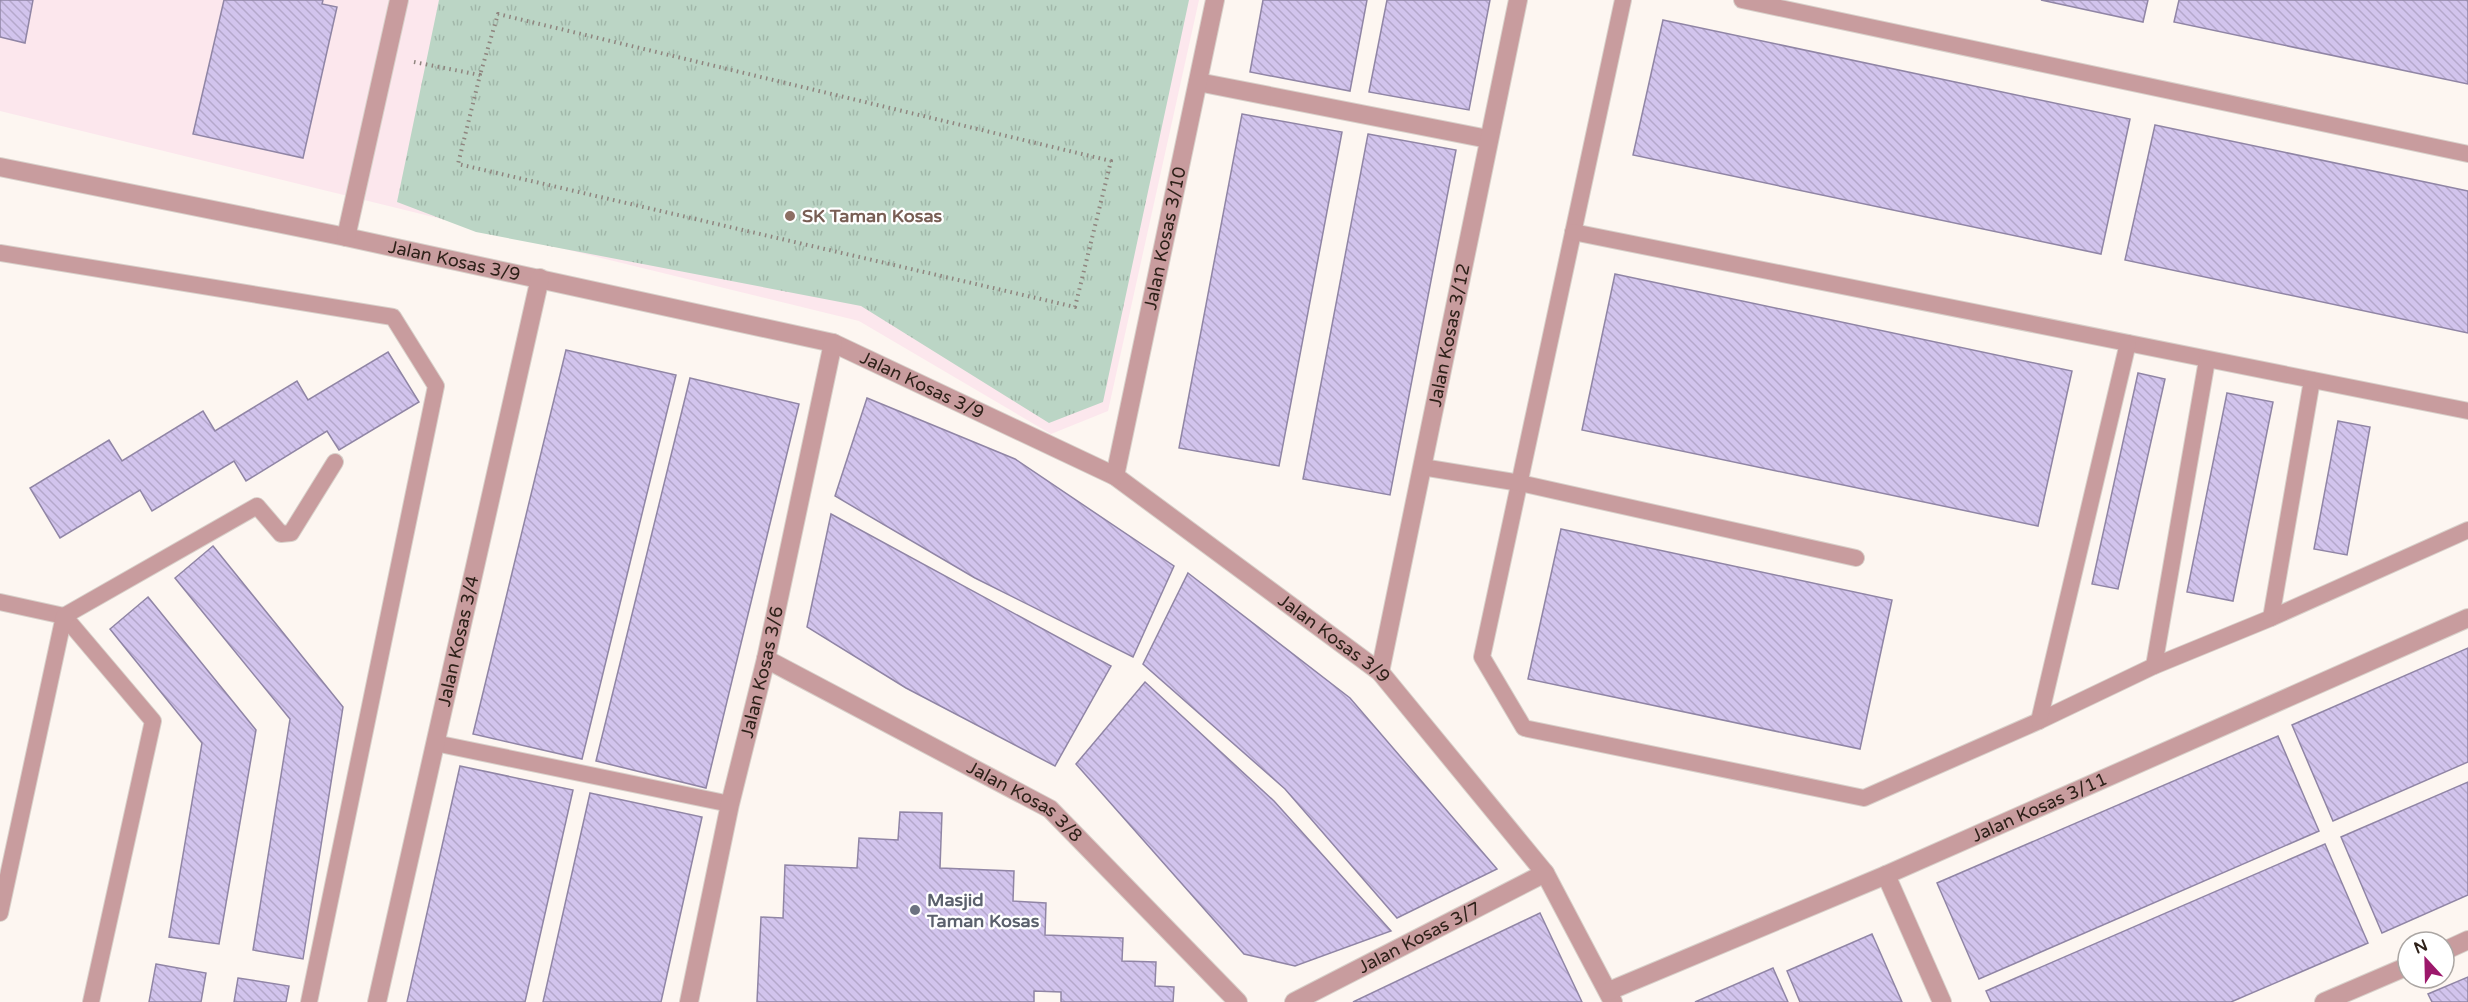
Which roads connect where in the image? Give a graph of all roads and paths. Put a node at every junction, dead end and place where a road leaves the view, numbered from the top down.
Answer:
1 (399, 0) edge
2 (1215, 0) edge
3 (1518, 0) edge
4 (1623, 0) edge
5 (1742, 0) edge
6 (387, 56) junction
7 (480, 75) junction
8 (1198, 81) junction
9 (1488, 139) junction
10 (2468, 154) edge
11 (0, 167) edge
12 (1573, 232) junction
13 (346, 237) junction
14 (0, 253) edge
15 (540, 278) junction
16 (833, 343) junction
17 (2128, 343) junction
18 (2207, 360) junction
19 (2312, 380) junction
20 (2468, 411) edge
21 (335, 462) dead end
22 (1422, 467) junction
23 (1115, 476) junction
24 (1520, 483) junction
25 (2468, 530) edge
26 (1856, 558) dead end
27 (0, 602) edge
28 (64, 615) junction
29 (2271, 618) junction
30 (2468, 618) edge
31 (766, 659) junction
32 (2154, 666) junction
33 (1380, 672) junction
34 (2039, 721) junction
35 (435, 743) junction
36 (730, 804) junction
37 (1545, 873) junction
38 (1886, 875) junction
39 (0, 913) edge
40 (2396, 971) edge
41 (1611, 997) edge
42 (91, 1002) edge
43 (309, 1002) edge
44 (377, 1002) edge
45 (689, 1002) edge
46 (1238, 1002) edge
47 (1294, 1002) edge
48 (1942, 1002) edge
49 (2324, 1002) edge

1 - 6 street
2 - 8 street, Jalan Kosas 3/10
3 - 9 street, Jalan Kosas 3/12
4 - 12 lane
5 - 10 lane
6 - 7 path
6 - 13 street
7 - 7 path
8 - 9 street
8 - 23 street, Jalan Kosas 3/10
9 - 22 street, Jalan Kosas 3/12
11 - 13 street, Jalan Kosas 3/9
12 - 17 lane
12 - 24 lane
13 - 15 street, Jalan Kosas 3/9
14 - 43 lane
15 - 16 street, Jalan Kosas 3/9
15 - 35 street, Jalan Kosas 3/4
16 - 23 street, Jalan Kosas 3/9
16 - 31 street, Jalan Kosas 3/6
17 - 18 lane
17 - 34 lane
18 - 19 lane
18 - 32 lane
19 - 20 lane
19 - 29 lane
21 - 28 lane
22 - 24 lane
22 - 33 street, Jalan Kosas 3/12
23 - 33 street, Jalan Kosas 3/9
24 - 26 lane
24 - 34 lane
25 - 29 lane
27 - 28 lane
28 - 39 lane
28 - 42 lane
29 - 32 lane
30 - 38 street, Jalan Kosas 3/11
31 - 36 street, Jalan Kosas 3/6
31 - 46 street, Jalan Kosas 3/8
32 - 34 lane
33 - 37 street, Jalan Kosas 3/9
35 - 36 lane
35 - 44 street, Jalan Kosas 3/4
36 - 45 street, Jalan Kosas 3/6
37 - 41 street, Jalan Kosas 3/9
37 - 47 street, Jalan Kosas 3/7
38 - 41 street, Jalan Kosas 3/11
38 - 48 street
40 - 49 street

